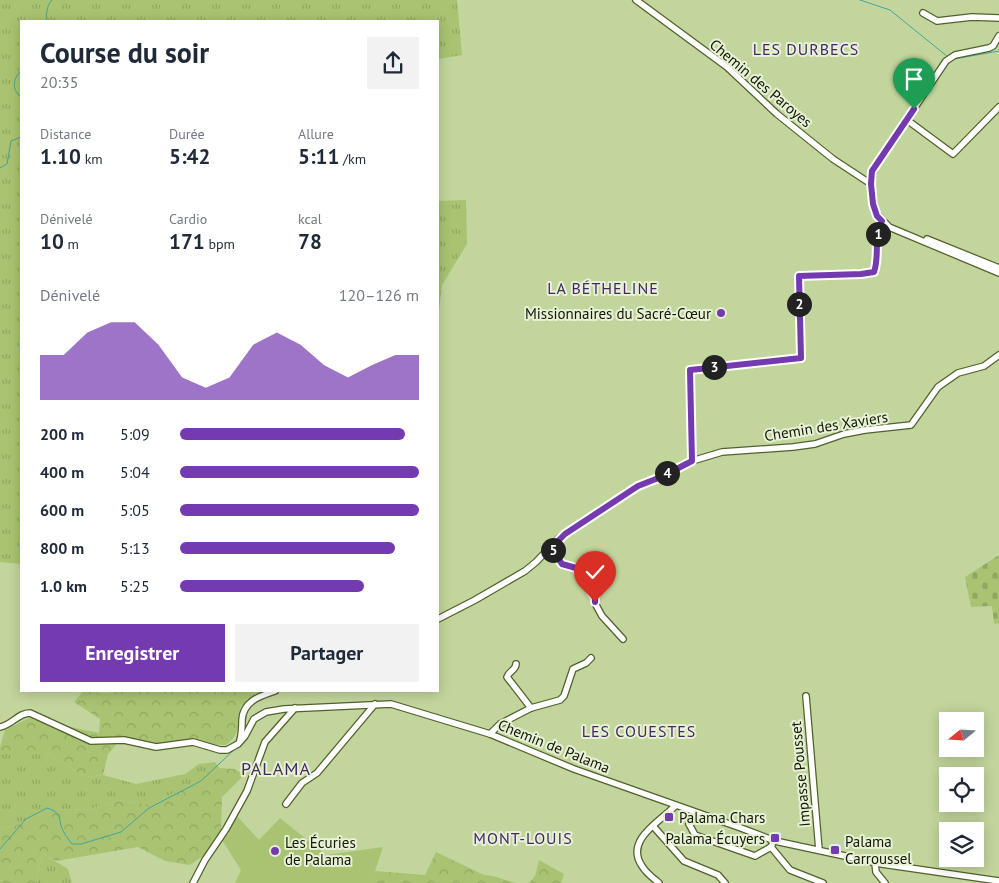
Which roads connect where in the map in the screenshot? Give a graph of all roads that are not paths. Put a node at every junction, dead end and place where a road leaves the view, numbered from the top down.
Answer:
1 (636, 0) edge
2 (923, 13) dead end
3 (999, 18) edge
4 (999, 36) edge
5 (999, 107) edge
6 (907, 120) junction
7 (871, 184) junction
8 (884, 222) junction
9 (948, 249) junction
10 (999, 268) edge
11 (999, 273) edge
12 (999, 355) edge
13 (692, 461) junction
14 (551, 548) junction
15 (439, 618) edge
16 (623, 639) dead end
17 (591, 658) dead end
18 (516, 664) dead end
19 (272, 692) edge
20 (806, 696) dead end
21 (375, 704) junction
22 (295, 708) junction
23 (531, 708) junction
24 (0, 727) edge
25 (490, 734) junction
26 (238, 744) junction
27 (286, 804) dead end
28 (676, 806) junction
29 (689, 824) dead end
30 (653, 826) junction
31 (772, 844) junction
32 (819, 850) junction
33 (875, 863) junction
34 (999, 880) edge
35 (193, 883) edge
36 (659, 883) edge
37 (725, 883) edge
38 (823, 883) edge
39 (884, 883) edge

1 - 7 street, Chemin des Paroyes
2 - 3 street
4 - 6 street
5 - 6 street
6 - 7 street
7 - 8 street
8 - 9 street
8 - 13 street
9 - 10 street
9 - 11 street
12 - 13 street, Chemin des Xaviers
13 - 14 street, Chemin des Xaviers
14 - 15 street, Chemin des Xaviers
14 - 16 street
17 - 23 street
18 - 23 street
19 - 26 street
20 - 32 street, Impasse Pousset
21 - 22 street, Chemin de Palama
21 - 25 street, Chemin de Palama
21 - 27 street
22 - 26 street, Chemin de Palama
22 - 35 street
23 - 25 street
24 - 26 street
25 - 28 street, Chemin de Palama
28 - 30 street
28 - 31 street, Chemin de Palama
29 - 31 street
30 - 36 street
30 - 37 street
31 - 32 street, Chemin de Palama
31 - 38 street
32 - 33 street, Chemin de Palama
33 - 34 street, Chemin de Palama
33 - 39 street

